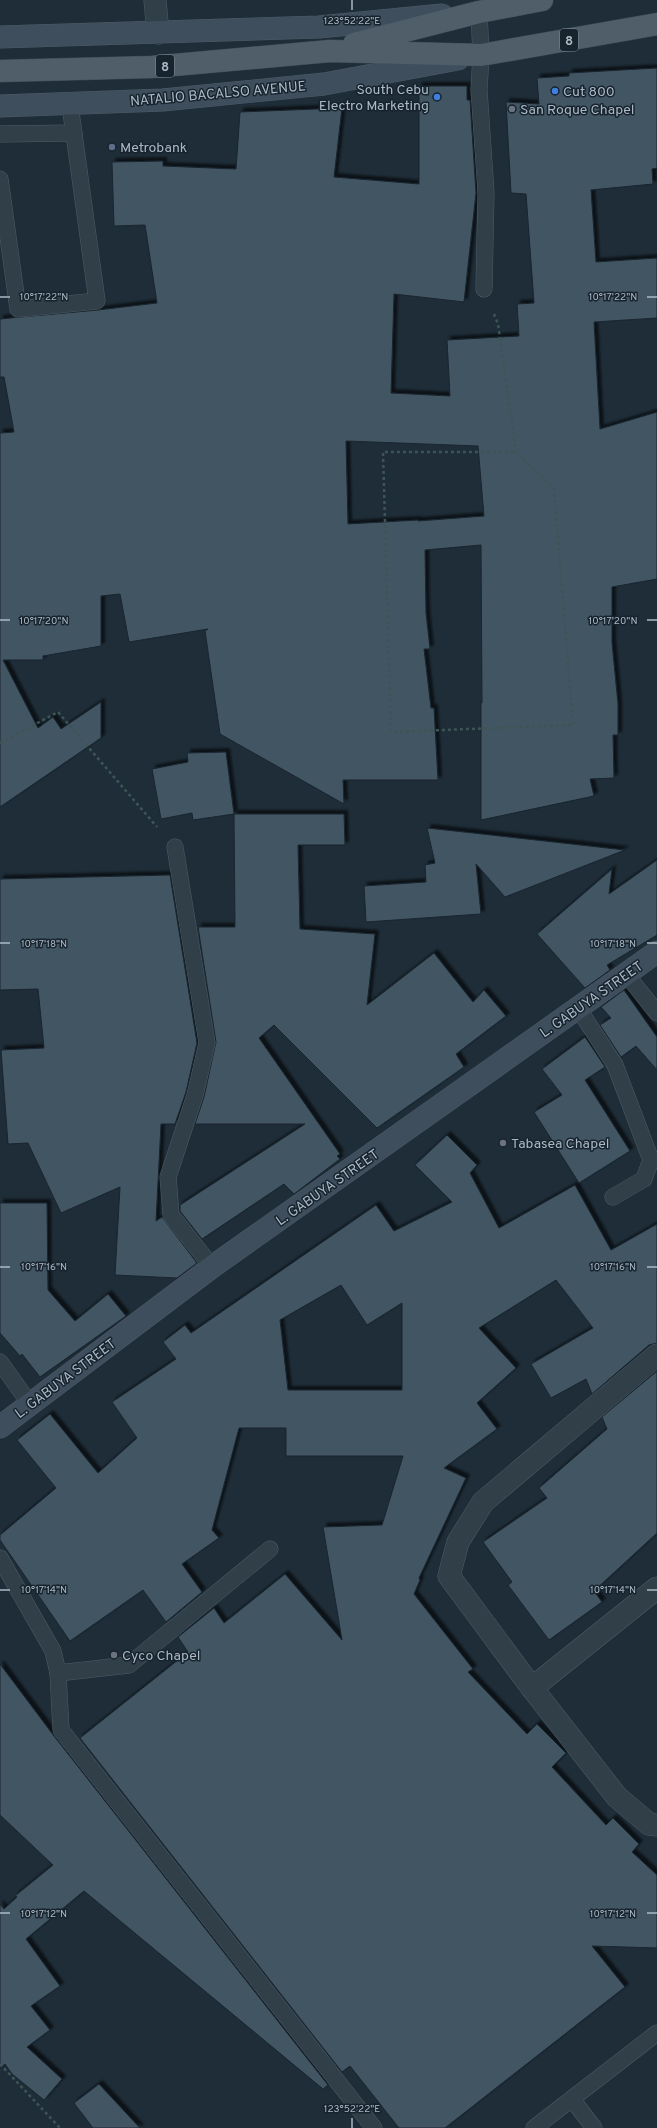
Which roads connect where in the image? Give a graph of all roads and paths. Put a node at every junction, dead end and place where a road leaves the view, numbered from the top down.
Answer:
1 (154, 0) edge
2 (542, 0) edge
3 (479, 12) junction
4 (657, 24) edge
5 (158, 33) junction
6 (0, 37) edge
7 (330, 51) junction
8 (481, 55) junction
9 (0, 71) edge
10 (70, 105) junction
11 (0, 106) edge
12 (74, 133) junction
13 (0, 134) edge
14 (0, 179) edge
15 (484, 289) joint
16 (516, 452) junction
17 (0, 743) edge
18 (175, 847) joint
19 (657, 952) edge
20 (626, 974) junction
21 (578, 1008) junction
22 (657, 1013) edge
23 (613, 1197) dead end
24 (212, 1267) junction
25 (657, 1355) edge
26 (0, 1362) edge
27 (30, 1404) junction
28 (0, 1427) edge
29 (270, 1549) dead end
30 (0, 1558) edge
31 (5, 1581) edge
32 (657, 1588) edge
33 (58, 1673) junction
34 (532, 1688) junction
35 (657, 1825) edge
36 (657, 2033) edge
37 (0, 2064) edge
38 (572, 2099) junction
39 (60, 2128) edge
40 (374, 2128) edge
41 (534, 2128) edge
42 (594, 2128) edge

1 - 5 street
2 - 3 main road, 8
3 - 5 main road, 8
3 - 7 main road, 8
3 - 8 lane
4 - 8 main road, NATALIO BACALSO AVENUE / 8
5 - 6 main road, 8
7 - 8 main road, NATALIO BACALSO AVENUE / 8
7 - 9 main road, 8
8 - 10 main road, NATALIO BACALSO AVENUE / 8
8 - 15 lane
10 - 11 main road, NATALIO BACALSO AVENUE / 8
10 - 12 lane
12 - 13 lane
12 - 14 lane
15 - 16 path
16 - 16 path
17 - 18 path
18 - 24 lane
19 - 20 main road, L. GABUYA STREET
20 - 21 main road, L. GABUYA STREET
20 - 22 lane
21 - 23 lane
21 - 24 main road, L. GABUYA STREET
24 - 27 main road, L. GABUYA STREET
25 - 34 street
26 - 27 lane
27 - 28 main road, L. GABUYA STREET
29 - 33 lane
30 - 31 lane
31 - 33 lane
32 - 34 street
33 - 40 lane
34 - 35 street
36 - 38 lane
37 - 39 path
38 - 41 lane
38 - 42 lane

